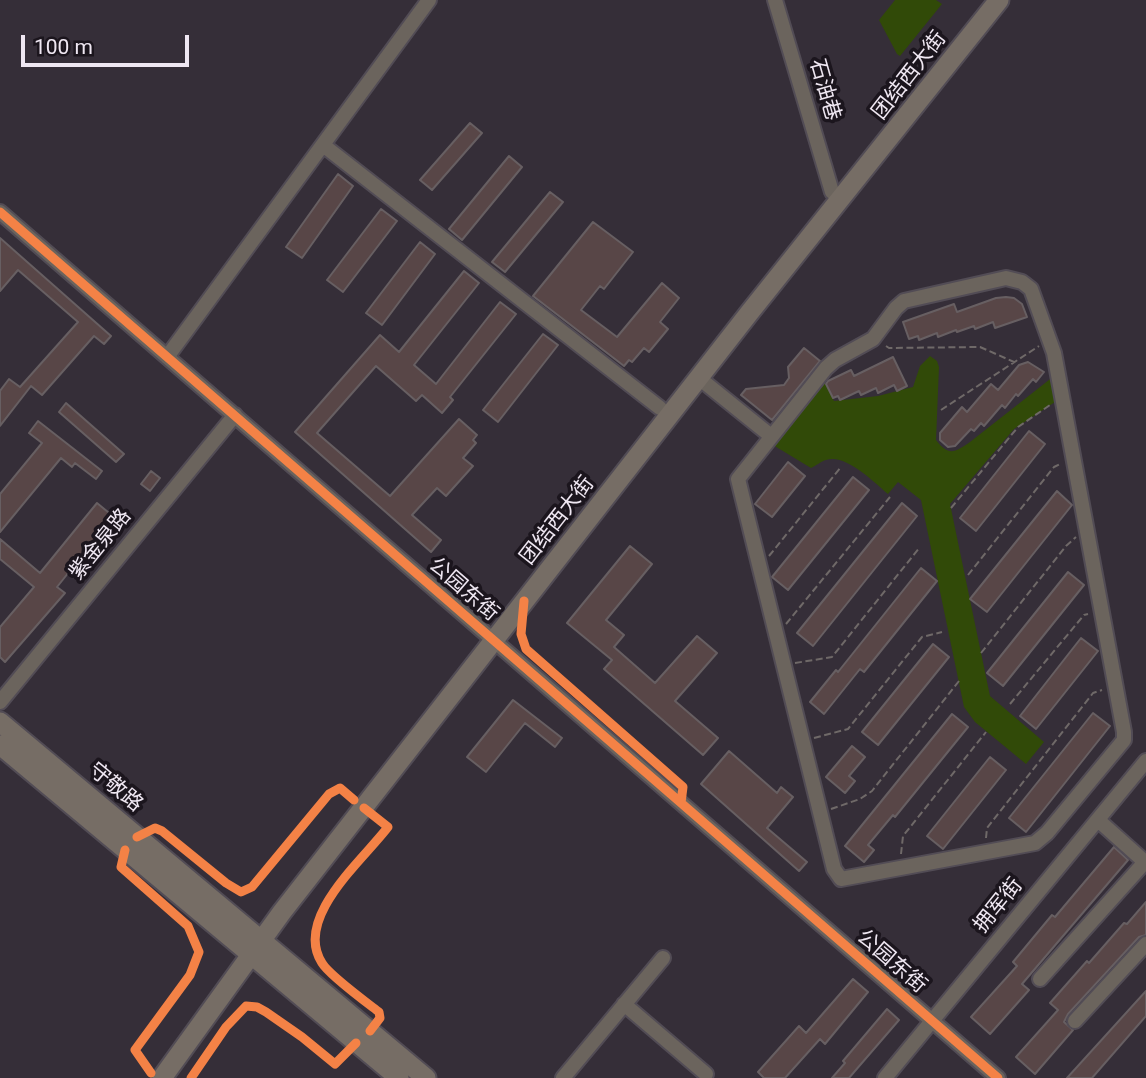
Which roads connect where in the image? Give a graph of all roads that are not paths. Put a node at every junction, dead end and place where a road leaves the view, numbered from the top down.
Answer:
1 (429, 0) edge
2 (775, 0) edge
3 (984, 0) edge
4 (999, 0) edge
5 (323, 145) junction
6 (832, 192) junction
7 (0, 212) edge
8 (167, 357) junction
9 (699, 378) junction
10 (660, 408) junction
11 (234, 415) junction
12 (771, 436) junction
13 (490, 636) junction
14 (0, 702) edge
15 (0, 722) edge
16 (0, 745) edge
17 (1146, 761) edge
18 (1098, 820) junction
19 (1145, 863) edge
20 (252, 944) junction
21 (1146, 944) edge
22 (663, 958) dead end
23 (1040, 979) dead end
24 (624, 1004) junction
25 (932, 1021) junction
26 (1075, 1021) dead end
27 (706, 1074) dead end
28 (148, 1078) edge
29 (162, 1078) edge
30 (399, 1078) edge
31 (426, 1078) edge
32 (563, 1078) edge
33 (885, 1078) edge
34 (998, 1078) edge

1 - 5 street
2 - 6 street, 石油巷
3 - 6 main road, 团结西大街
4 - 9 main road, 团结西大街
5 - 8 street
5 - 10 street
6 - 10 main road, 团结西大街
7 - 8 street, 公园东街
8 - 11 street, 公园东街
9 - 12 street
9 - 13 main road, 团结西大街
10 - 13 main road, 团结西大街
11 - 13 street, 公园东街
11 - 14 street, 紫金泉路
12 - 12 street
13 - 20 main road, 团结西大街
13 - 25 street, 公园东街
15 - 20 main road, 守敬路
16 - 20 main road, 守敬路
17 - 18 street, 拥军街
18 - 19 street
18 - 25 street, 拥军街
19 - 23 street
20 - 28 main road, 团结西大街
20 - 29 main road, 团结西大街
20 - 30 main road, 守敬路
20 - 31 main road, 守敬路
21 - 26 street
22 - 24 street
24 - 27 street
24 - 32 street
25 - 33 street, 拥军街
25 - 34 street, 公园东街

